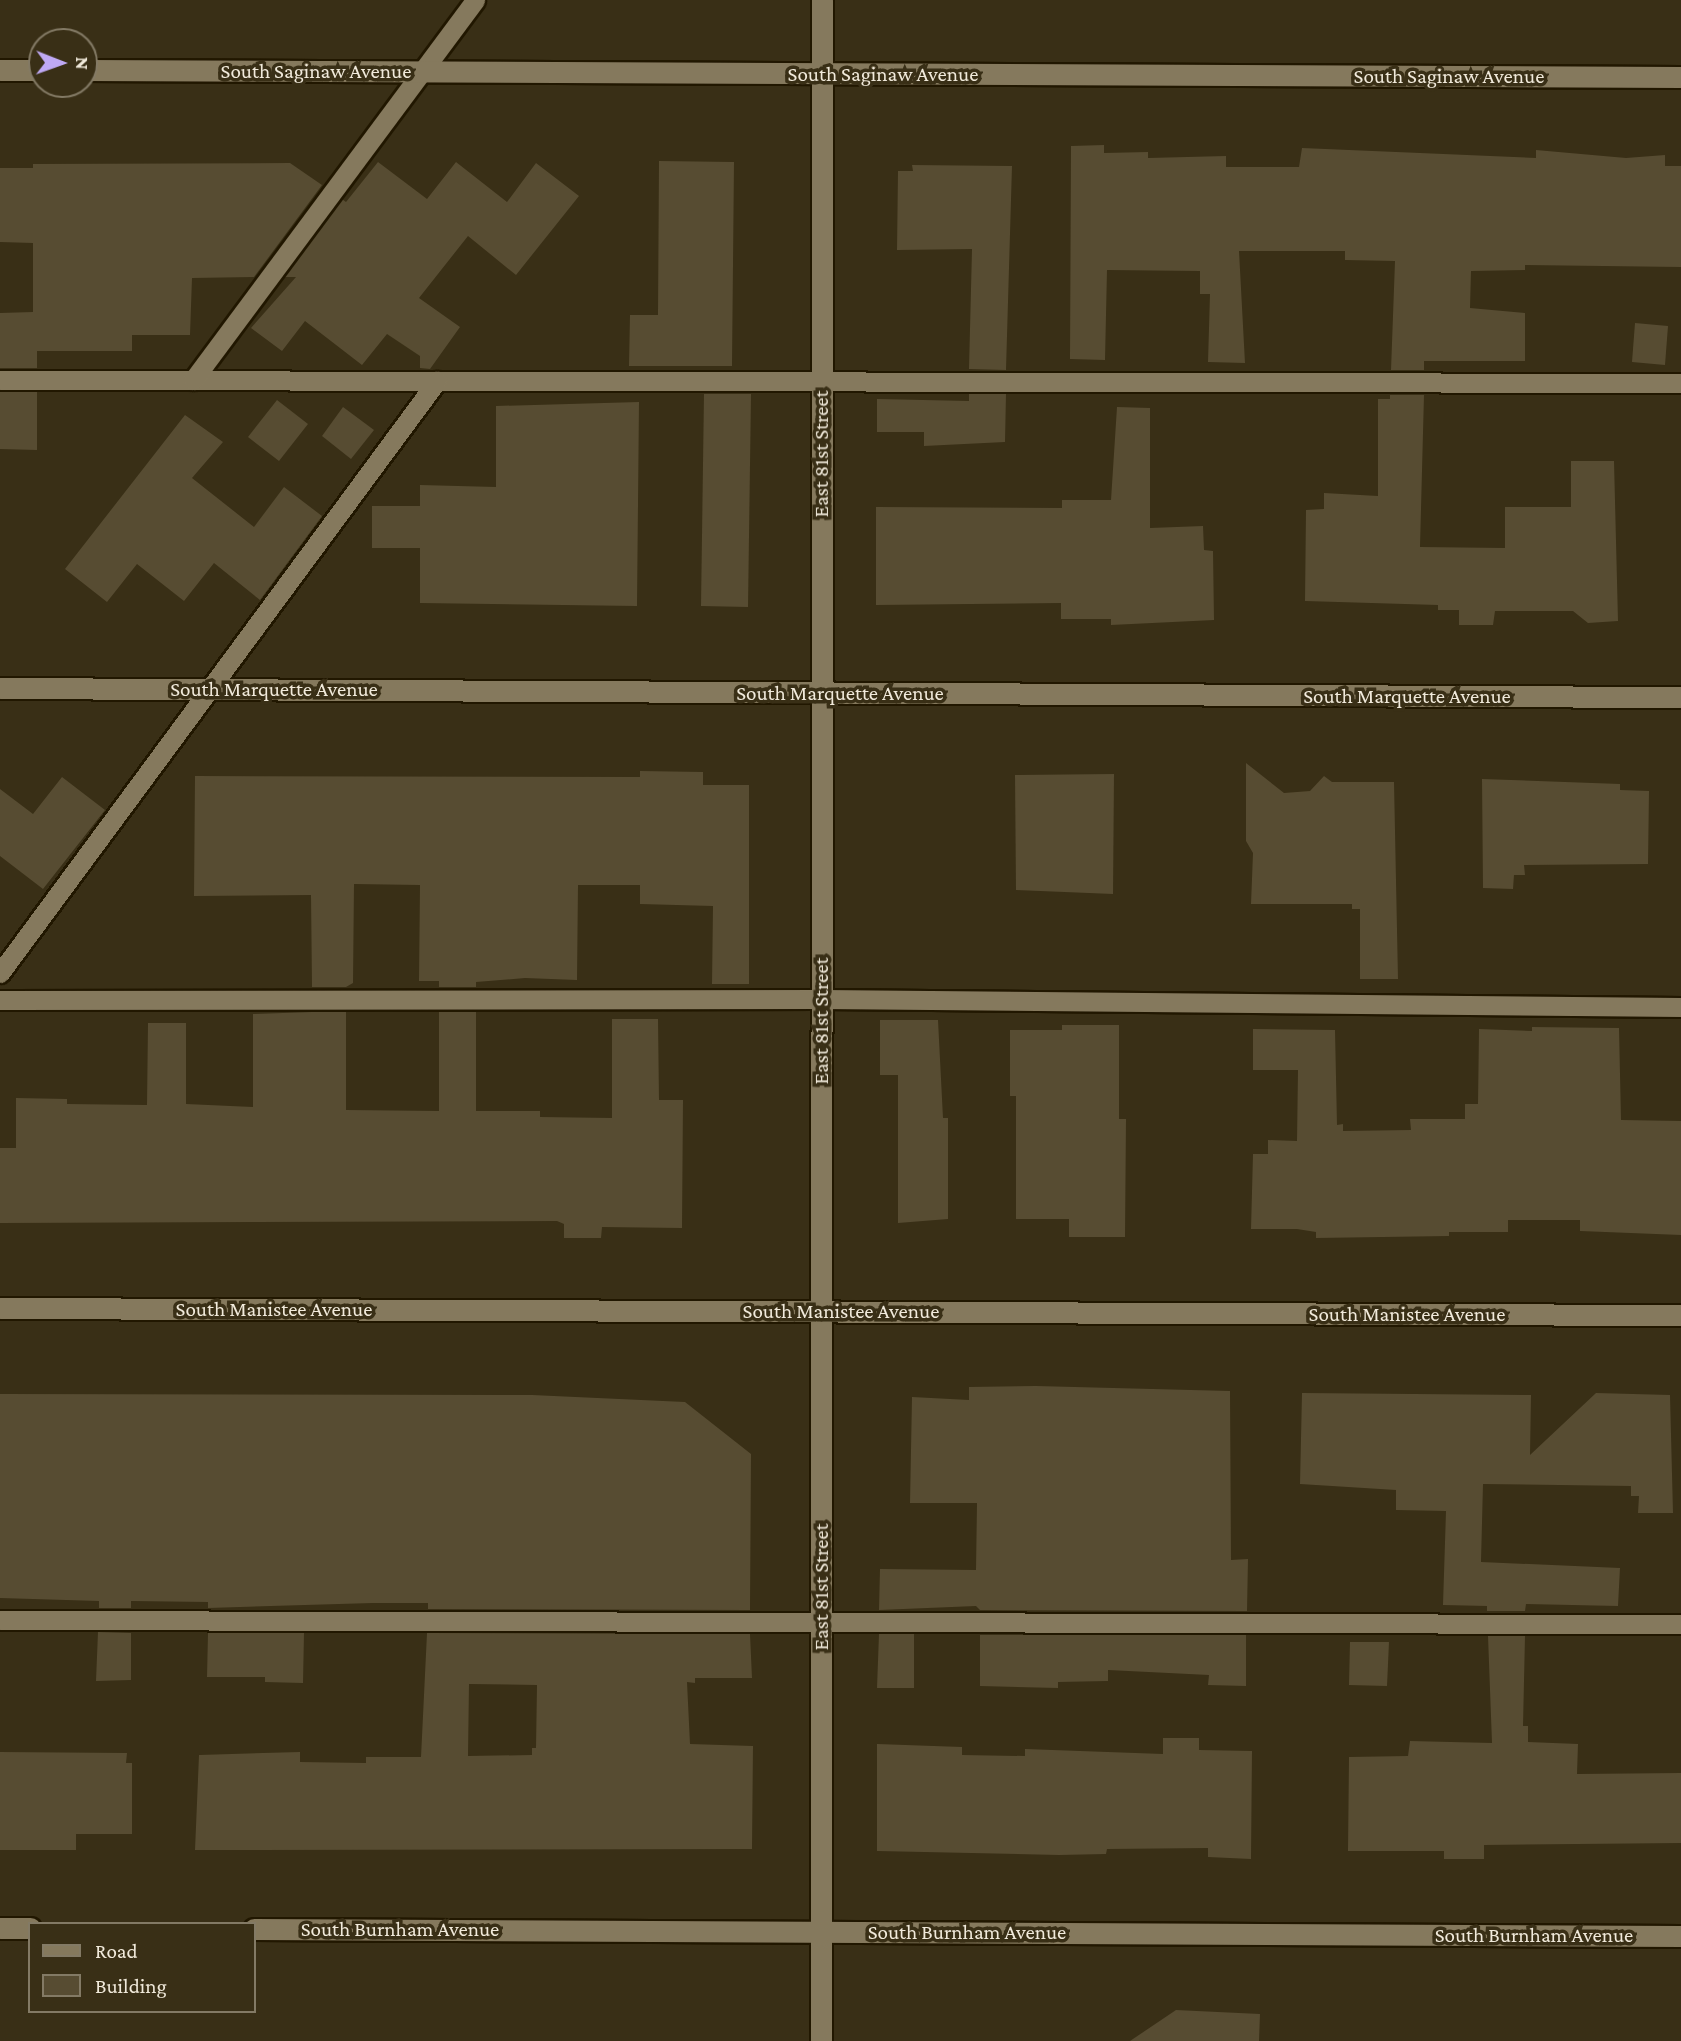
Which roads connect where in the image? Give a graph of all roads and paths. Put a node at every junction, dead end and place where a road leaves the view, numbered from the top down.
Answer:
1 (475, 0) edge
2 (822, 0) edge
3 (0, 70) edge
4 (28, 70) edge
5 (98, 70) edge
6 (420, 72) junction
7 (821, 73) junction
8 (1681, 77) edge
9 (0, 380) edge
10 (193, 380) junction
11 (438, 381) junction
12 (821, 382) junction
13 (1681, 383) edge
14 (0, 688) edge
15 (211, 689) junction
16 (821, 693) junction
17 (1681, 697) edge
18 (0, 973) edge
19 (821, 999) junction
20 (0, 1000) edge
21 (1681, 1007) edge
22 (0, 1308) edge
23 (821, 1311) junction
24 (1681, 1315) edge
25 (0, 1620) edge
26 (822, 1622) junction
27 (1681, 1624) edge
28 (0, 1927) edge
29 (28, 1928) edge
30 (256, 1929) edge
31 (821, 1931) junction
32 (1681, 1936) edge
33 (821, 2041) edge

1 - 6 lane
2 - 7 street, East 81st Street
3 - 4 street
5 - 6 street, South Saginaw Avenue
6 - 7 street, South Saginaw Avenue
6 - 10 lane
7 - 8 street, South Saginaw Avenue
7 - 12 street, East 81st Street
9 - 10 lane
10 - 11 lane
11 - 12 lane
11 - 15 lane
12 - 13 lane
12 - 16 street, East 81st Street
14 - 15 street, South Marquette Avenue
15 - 16 street, South Marquette Avenue
15 - 18 lane
16 - 17 street, South Marquette Avenue
16 - 19 street, East 81st Street
19 - 20 lane
19 - 21 lane
19 - 23 street, East 81st Street
22 - 23 street, South Manistee Avenue
23 - 24 street, South Manistee Avenue
23 - 26 street, East 81st Street
25 - 26 lane
26 - 27 lane
26 - 31 street, East 81st Street
28 - 29 street
30 - 31 street, South Burnham Avenue
31 - 32 street, South Burnham Avenue
31 - 33 street, East 81st Street

